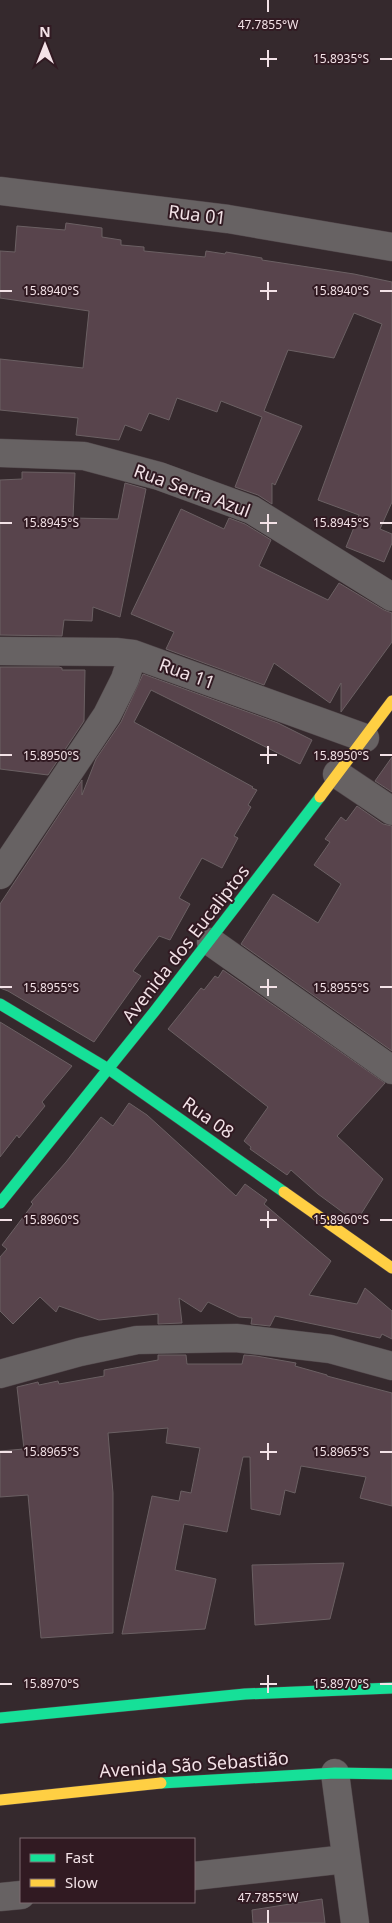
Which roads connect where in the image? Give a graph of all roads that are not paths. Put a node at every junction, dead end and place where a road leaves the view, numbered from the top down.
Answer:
1 (0, 191) edge
2 (392, 247) edge
3 (0, 453) edge
4 (392, 597) edge
5 (0, 651) edge
6 (132, 654) junction
7 (392, 700) edge
8 (365, 738) junction
9 (337, 774) junction
10 (392, 811) edge
11 (0, 875) edge
12 (211, 942) junction
13 (0, 1004) edge
14 (110, 1070) junction
15 (392, 1070) edge
16 (0, 1203) edge
17 (392, 1268) edge
18 (392, 1366) edge
19 (0, 1374) edge
20 (392, 1688) edge
21 (0, 1718) edge
22 (335, 1773) junction
23 (392, 1774) edge
24 (0, 1800) edge
25 (346, 1858) junction
26 (195, 1876) edge
27 (20, 1895) edge
28 (0, 1898) edge
29 (355, 1923) edge

1 - 2 street, Rua 01
3 - 4 street, Rua Serra Azul
5 - 6 street, Rua 11
6 - 8 street, Rua 11
6 - 11 street
7 - 8 street, Avenida dos Eucaliptos
8 - 9 street, Avenida dos Eucaliptos
9 - 10 street
9 - 12 street, Avenida dos Eucaliptos
12 - 14 street, Avenida dos Eucaliptos
12 - 15 street
13 - 14 street, Rua 08
14 - 16 street, Avenida dos Eucaliptos
14 - 17 street, Rua 08
18 - 19 street
20 - 21 street
22 - 23 street, Avenida São Sebastião
22 - 24 street, Avenida São Sebastião
22 - 25 street
25 - 26 street
25 - 29 street
27 - 28 street

